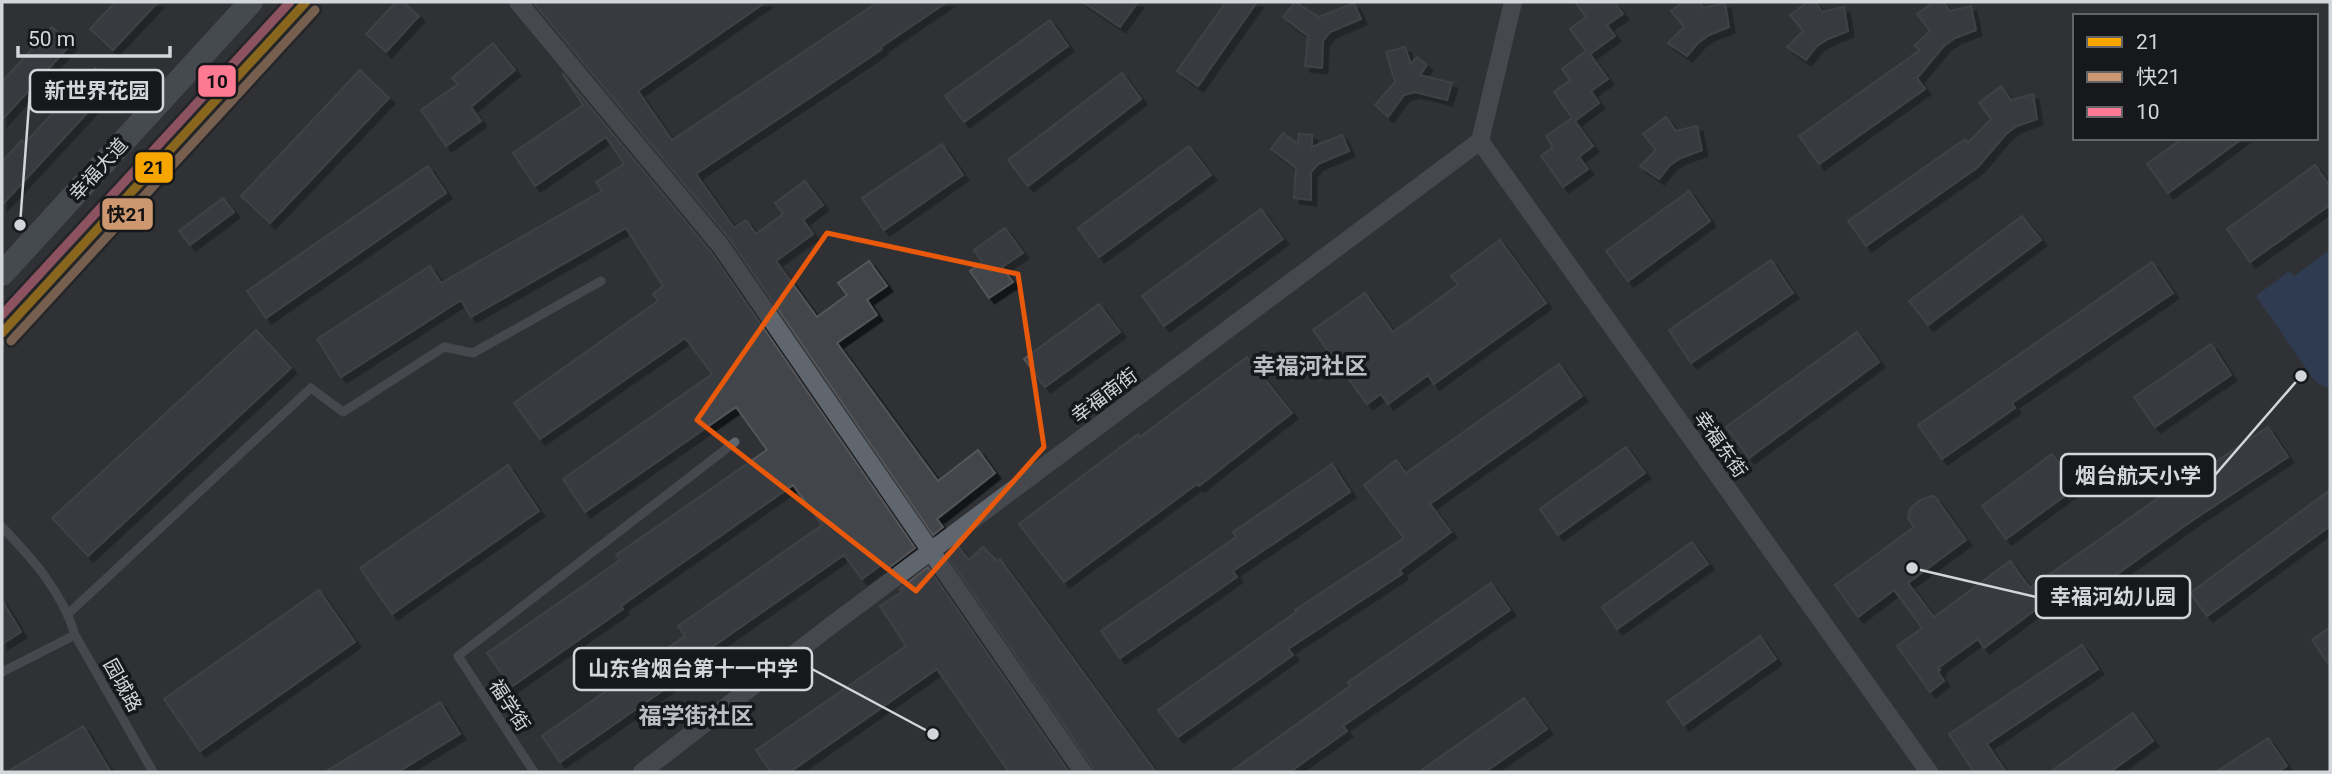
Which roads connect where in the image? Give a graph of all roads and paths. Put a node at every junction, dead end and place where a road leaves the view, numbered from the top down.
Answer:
1 (251, 2) edge
2 (306, 2) edge
3 (519, 2) edge
4 (1513, 2) edge
5 (1480, 141) junction
6 (2, 274) edge
7 (601, 281) dead end
8 (2, 333) edge
9 (735, 443) dead end
10 (2, 527) edge
11 (68, 613) junction
12 (75, 635) junction
13 (2, 672) edge
14 (153, 772) edge
15 (534, 772) edge
16 (642, 772) edge
17 (1083, 772) edge
18 (1929, 772) edge

1 - 6 main road, 幸福大道
2 - 8 main road, 幸福大道
3 - 17 street
4 - 5 street
5 - 16 street, 幸福南街
5 - 18 street, 幸福东街
7 - 11 lane
9 - 15 lane, 福学街
10 - 11 lane, 园城路
11 - 12 lane, 园城路
12 - 13 lane
12 - 14 lane, 园城路

